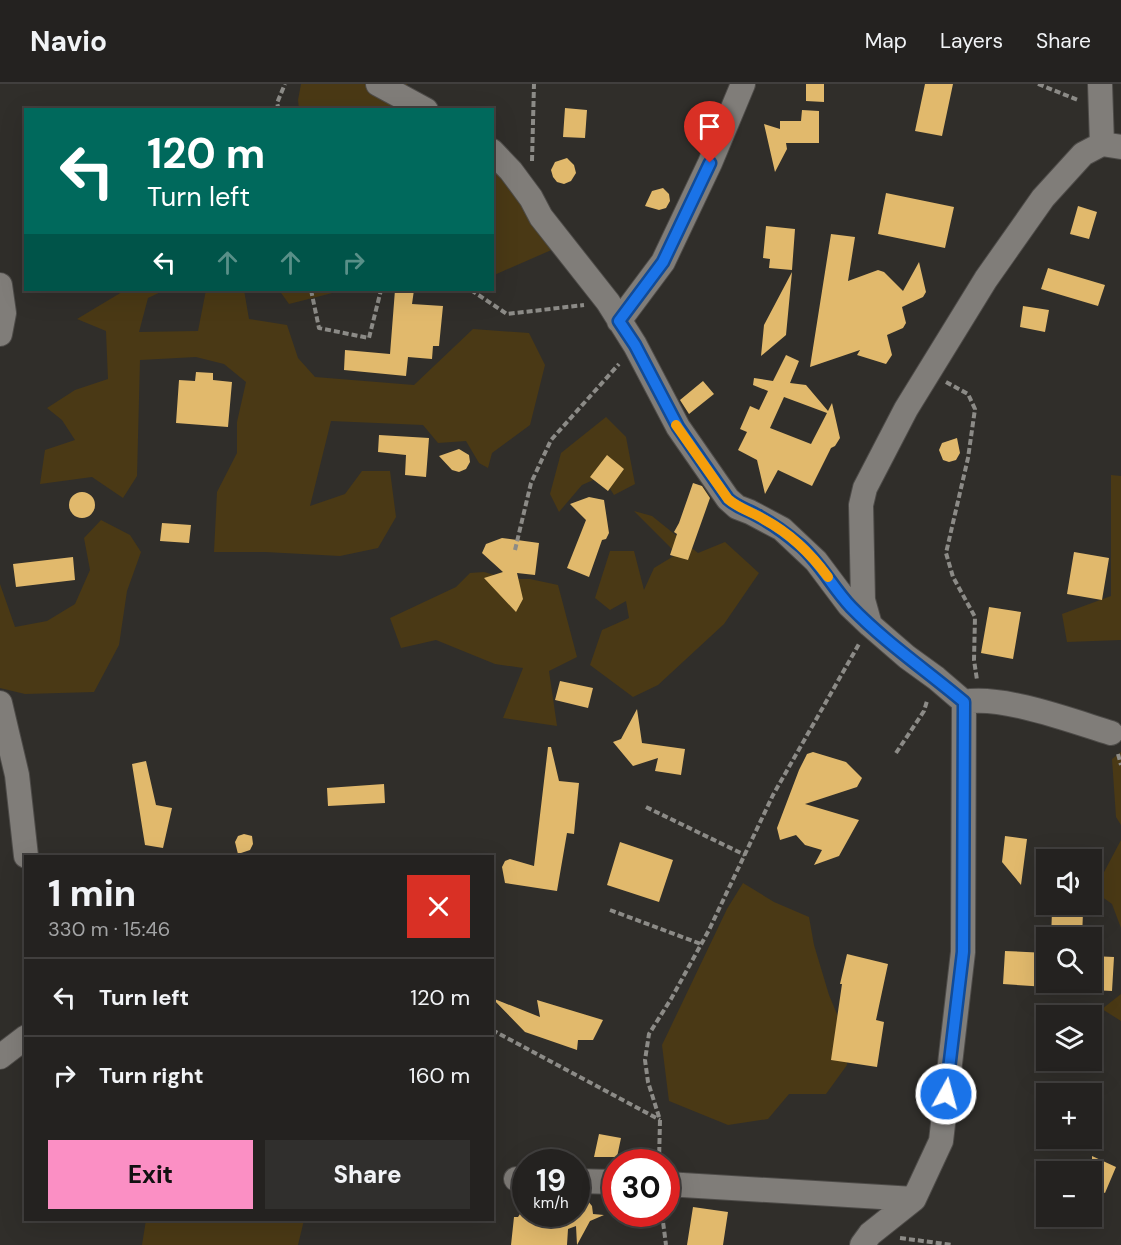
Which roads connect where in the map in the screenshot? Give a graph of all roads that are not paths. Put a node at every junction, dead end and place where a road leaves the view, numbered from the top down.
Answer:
1 (378, 84) edge
2 (742, 84) edge
3 (1100, 84) edge
4 (422, 108) edge
5 (1112, 146) edge
6 (494, 153) edge
7 (0, 285) edge
8 (614, 312) junction
9 (0, 334) edge
10 (870, 625) junction
11 (972, 700) junction
12 (0, 703) edge
13 (1111, 733) dead end
14 (26, 855) edge
15 (24, 1039) edge
16 (0, 1057) edge
17 (680, 1185) edge
18 (914, 1199) junction
19 (866, 1239) edge

1 - 4 street
2 - 8 street
3 - 5 street
5 - 10 street
6 - 8 street
7 - 9 street
8 - 10 street
10 - 11 street
11 - 13 street
11 - 18 street
12 - 14 street
15 - 16 street
17 - 18 street
18 - 19 street

